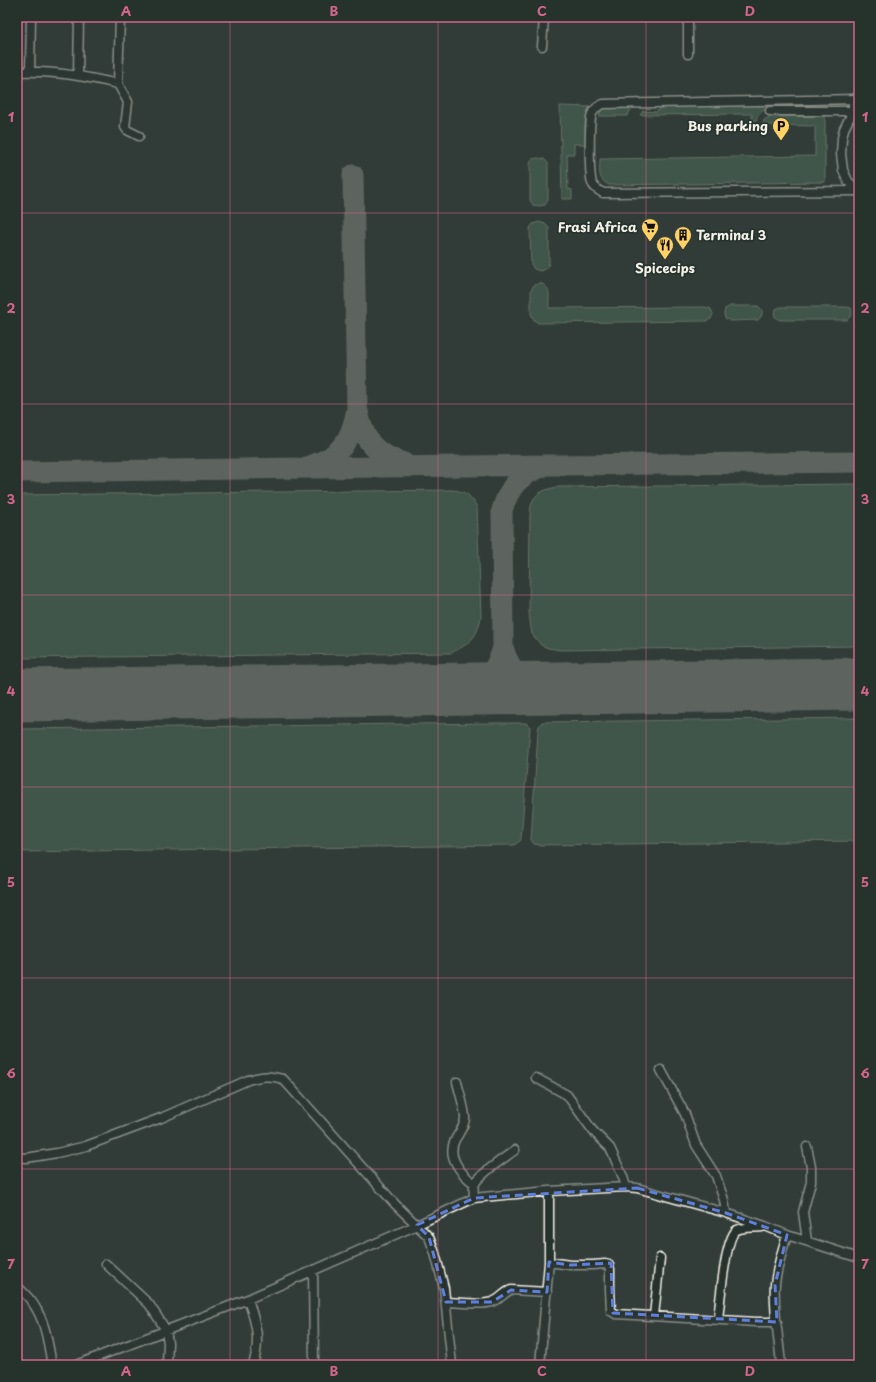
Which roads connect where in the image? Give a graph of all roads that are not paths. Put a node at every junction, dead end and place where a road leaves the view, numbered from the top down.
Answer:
1 (31, 17) edge
2 (79, 17) edge
3 (120, 17) edge
4 (544, 17) edge
5 (688, 17) edge
6 (542, 46) dead end
7 (688, 54) dead end
8 (30, 71) junction
9 (17, 72) edge
10 (78, 75) junction
11 (118, 84) junction
12 (856, 99) edge
13 (856, 111) edge
14 (770, 112) dead end
15 (139, 136) dead end
16 (858, 191) edge
17 (661, 1070) dead end
18 (536, 1078) dead end
19 (457, 1082) dead end
20 (807, 1147) dead end
21 (515, 1150) dead end
22 (17, 1157) edge
23 (475, 1184) junction
24 (626, 1187) junction
25 (549, 1191) junction
26 (474, 1198) junction
27 (726, 1213) junction
28 (417, 1225) junction
29 (765, 1226) junction
30 (787, 1235) junction
31 (807, 1242) junction
32 (660, 1258) dead end
33 (859, 1258) edge
34 (549, 1262) junction
35 (106, 1264) dead end
36 (314, 1270) junction
37 (17, 1286) edge
38 (547, 1292) junction
39 (248, 1299) junction
40 (446, 1302) junction
41 (654, 1316) junction
42 (718, 1319) junction
43 (777, 1322) junction
44 (166, 1330) junction
45 (80, 1364) edge
46 (52, 1365) edge
47 (167, 1365) edge
48 (253, 1365) edge
49 (314, 1365) edge
50 (452, 1365) edge
51 (540, 1365) edge
52 (781, 1365) edge

1 - 8 street
2 - 10 street
3 - 11 street
4 - 6 street
5 - 7 street
8 - 9 street
8 - 10 street
10 - 11 street
11 - 15 street
12 - 13 street
12 - 16 street
13 - 14 street
13 - 16 street
17 - 27 street
18 - 24 street
19 - 23 street
20 - 31 street
21 - 23 street
22 - 28 street
23 - 26 street
24 - 25 street
24 - 27 street
25 - 26 street
25 - 34 street
26 - 28 street
27 - 29 street
28 - 36 street
28 - 40 street
29 - 30 street
29 - 42 street
30 - 31 street
30 - 43 street
31 - 33 street
32 - 41 street
34 - 38 street
34 - 41 street
35 - 44 street
36 - 39 street
36 - 49 street
37 - 46 street
38 - 40 street
38 - 51 street
39 - 44 street
39 - 48 street
40 - 50 street
41 - 42 street
42 - 43 street
43 - 52 street
44 - 45 street
44 - 47 street

